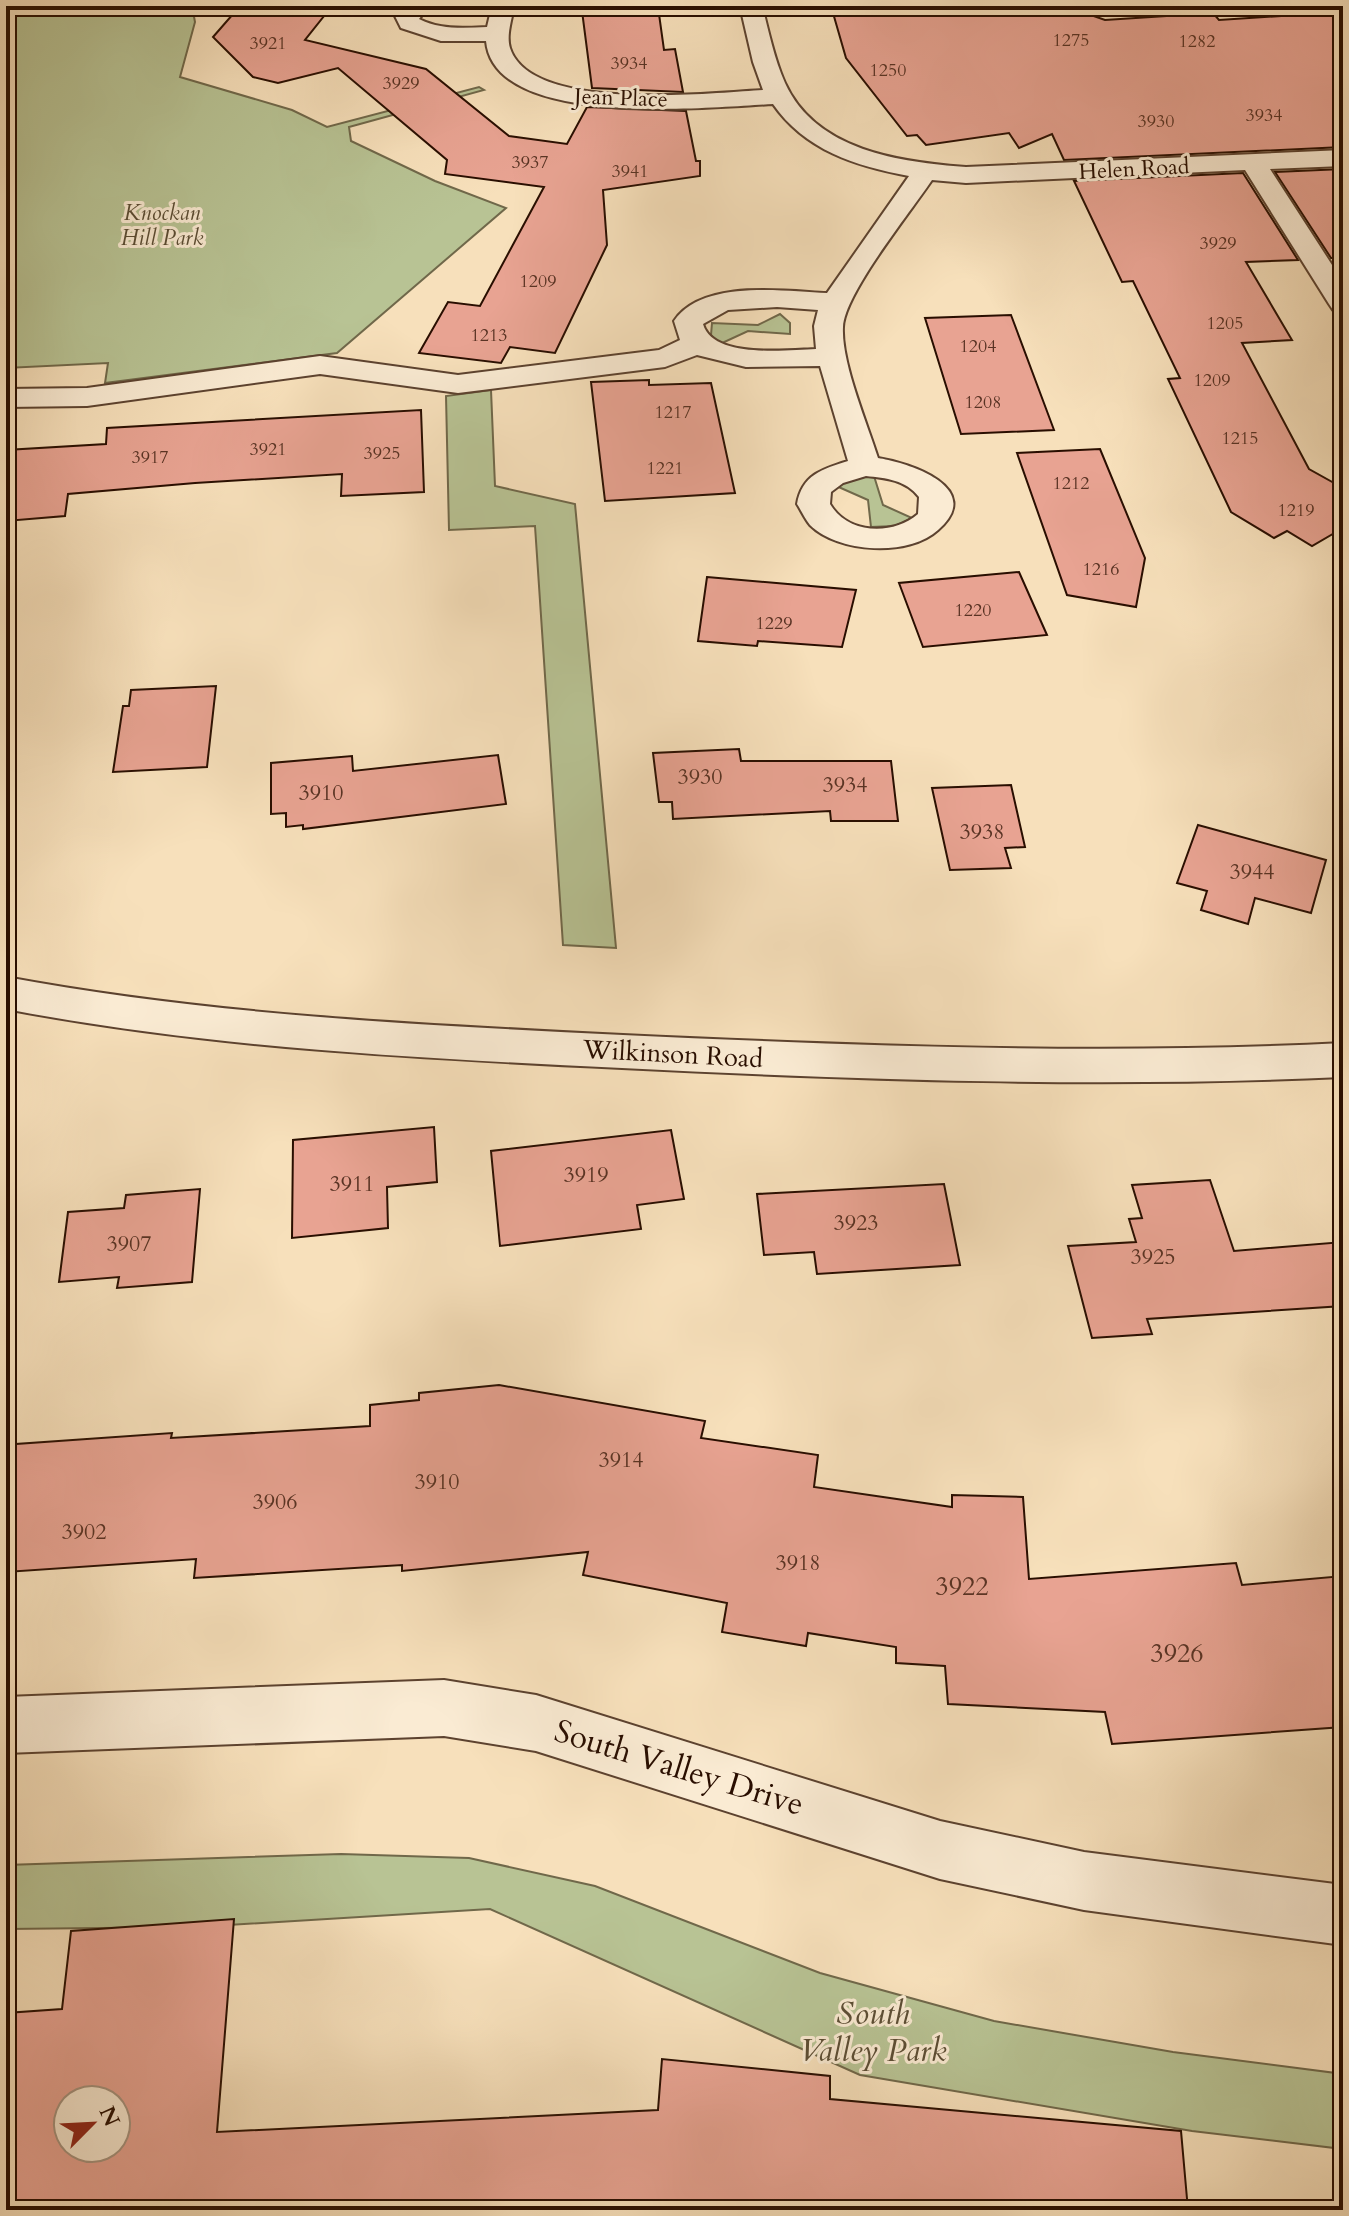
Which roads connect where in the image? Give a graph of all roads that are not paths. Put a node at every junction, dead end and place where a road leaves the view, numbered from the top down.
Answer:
1 (418, 6) edge
2 (503, 6) edge
3 (751, 6) edge
4 (499, 34) junction
5 (779, 96) junction
6 (1343, 158) edge
7 (1253, 162) junction
8 (924, 173) junction
9 (835, 302) junction
10 (1343, 304) edge
11 (696, 344) junction
12 (832, 357) junction
13 (6, 398) edge
14 (865, 466) dead end
15 (6, 993) edge
16 (1343, 1060) edge
17 (6, 1725) edge
18 (1343, 1915) edge

1 - 4 street
2 - 4 street, Jean Place
3 - 5 street, Helen Road
4 - 5 street, Jean Place
5 - 8 street, Helen Road
6 - 7 street, Helen Road
7 - 8 street, Helen Road
7 - 10 street
8 - 9 street
9 - 11 street
9 - 12 street
11 - 12 street
11 - 13 street
12 - 14 street
15 - 16 street, Wilkinson Road
17 - 18 street, South Valley Drive

